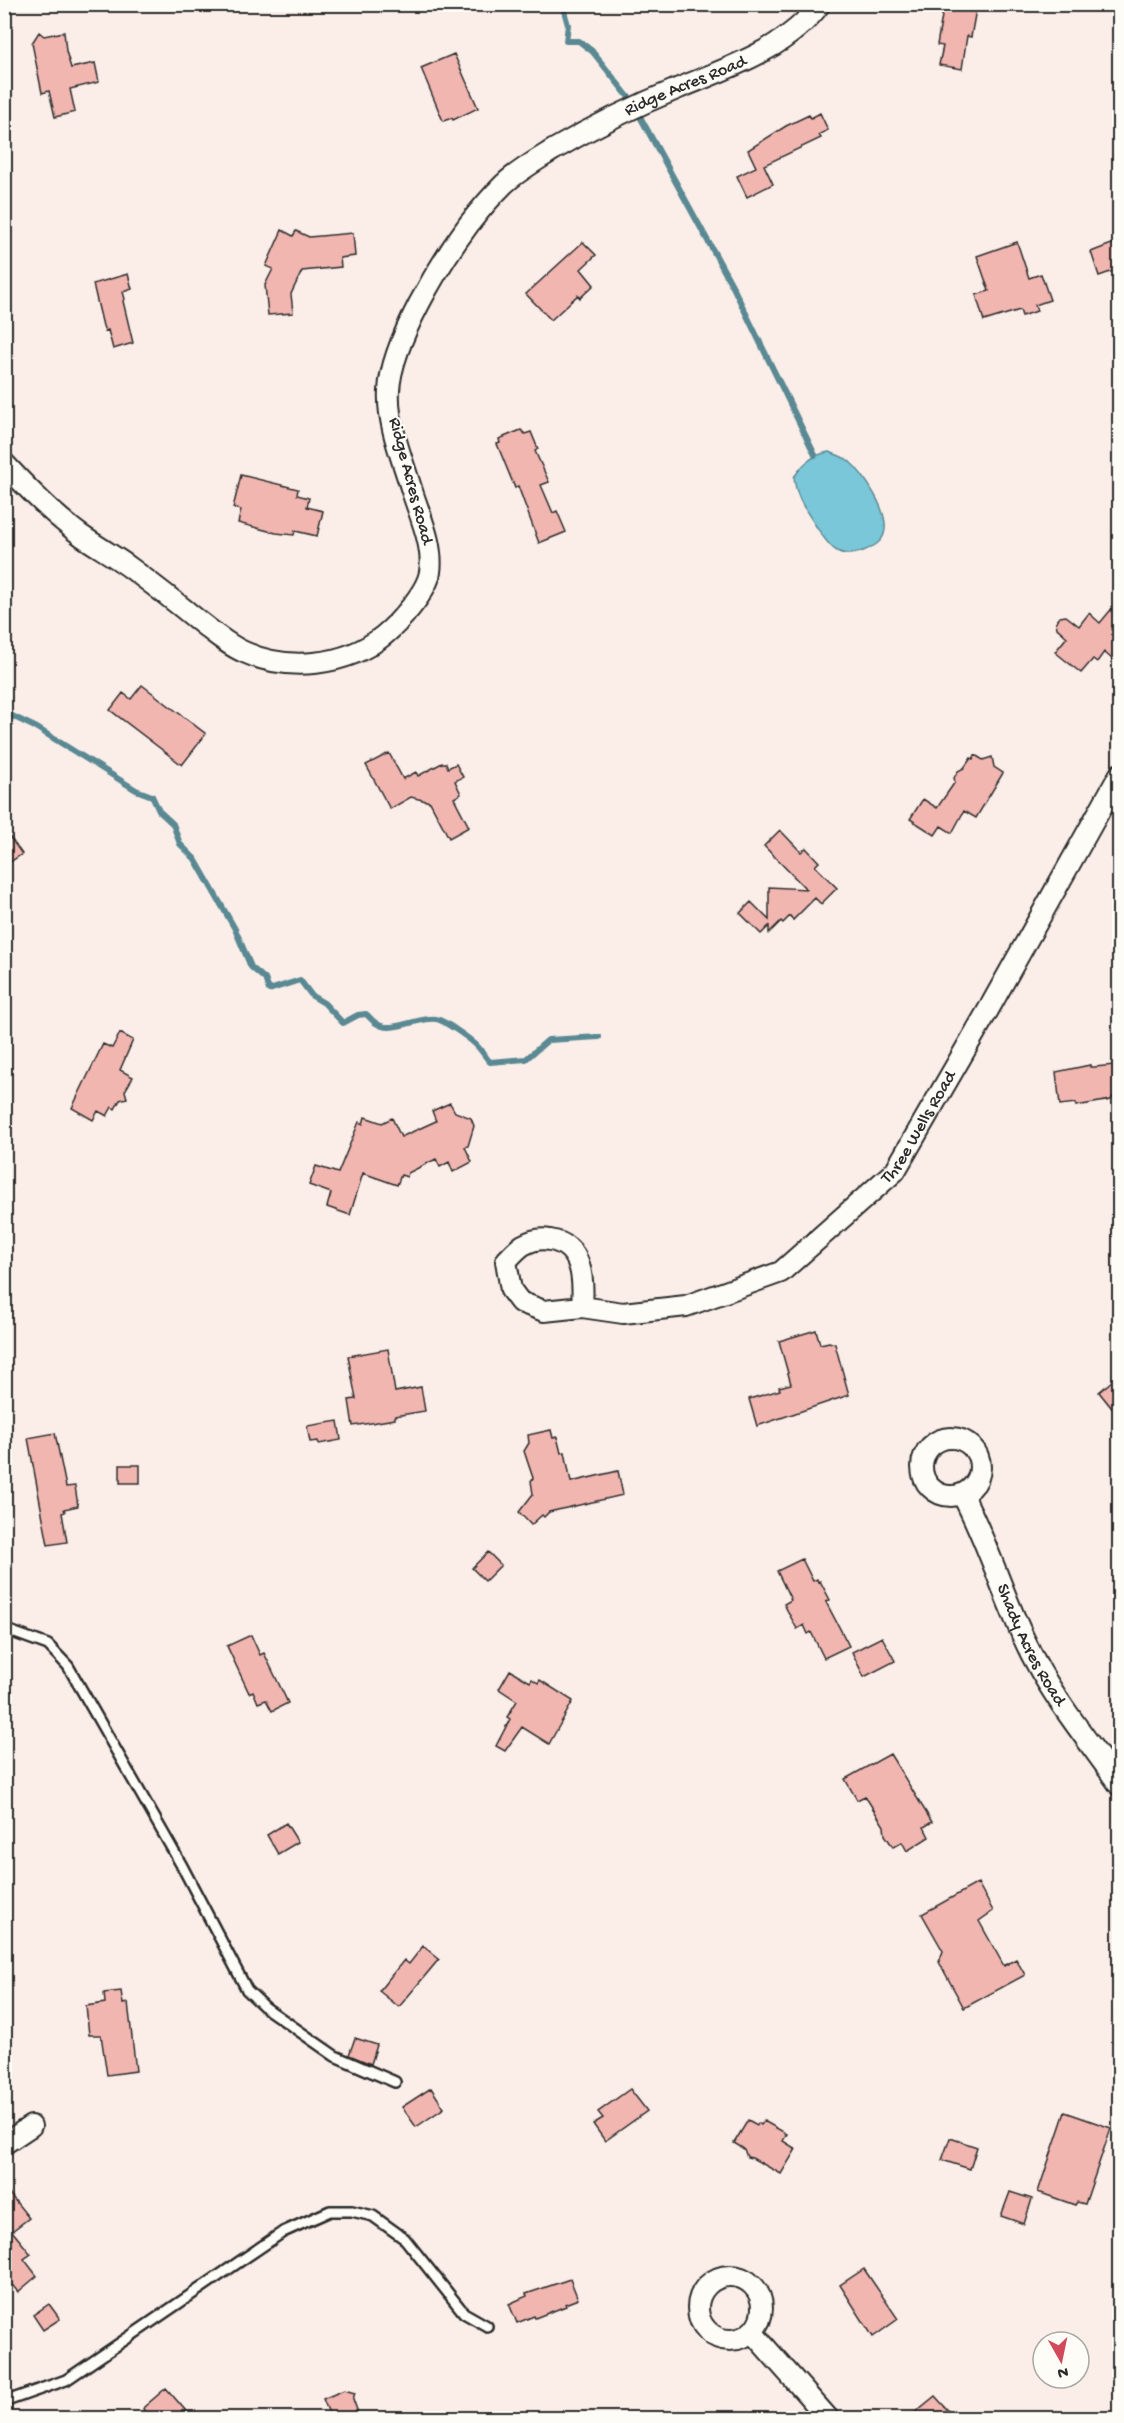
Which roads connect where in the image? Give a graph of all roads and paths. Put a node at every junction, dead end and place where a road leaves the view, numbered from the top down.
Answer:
1 (820, 4) edge
2 (4, 463) edge
3 (1119, 774) edge
4 (582, 1307) dead end
5 (962, 1494) dead end
6 (4, 1629) edge
7 (1119, 1786) edge
8 (395, 2082) dead end
9 (31, 2126) dead end
10 (4, 2144) edge
11 (487, 2326) dead end
12 (752, 2332) dead end
13 (4, 2402) edge
14 (828, 2418) edge

1 - 2 street, Ridge Acres Road
3 - 4 street, Three Wells Road
5 - 7 street, Shady Acres Road
6 - 8 lane
9 - 10 street
11 - 13 lane
12 - 14 street

